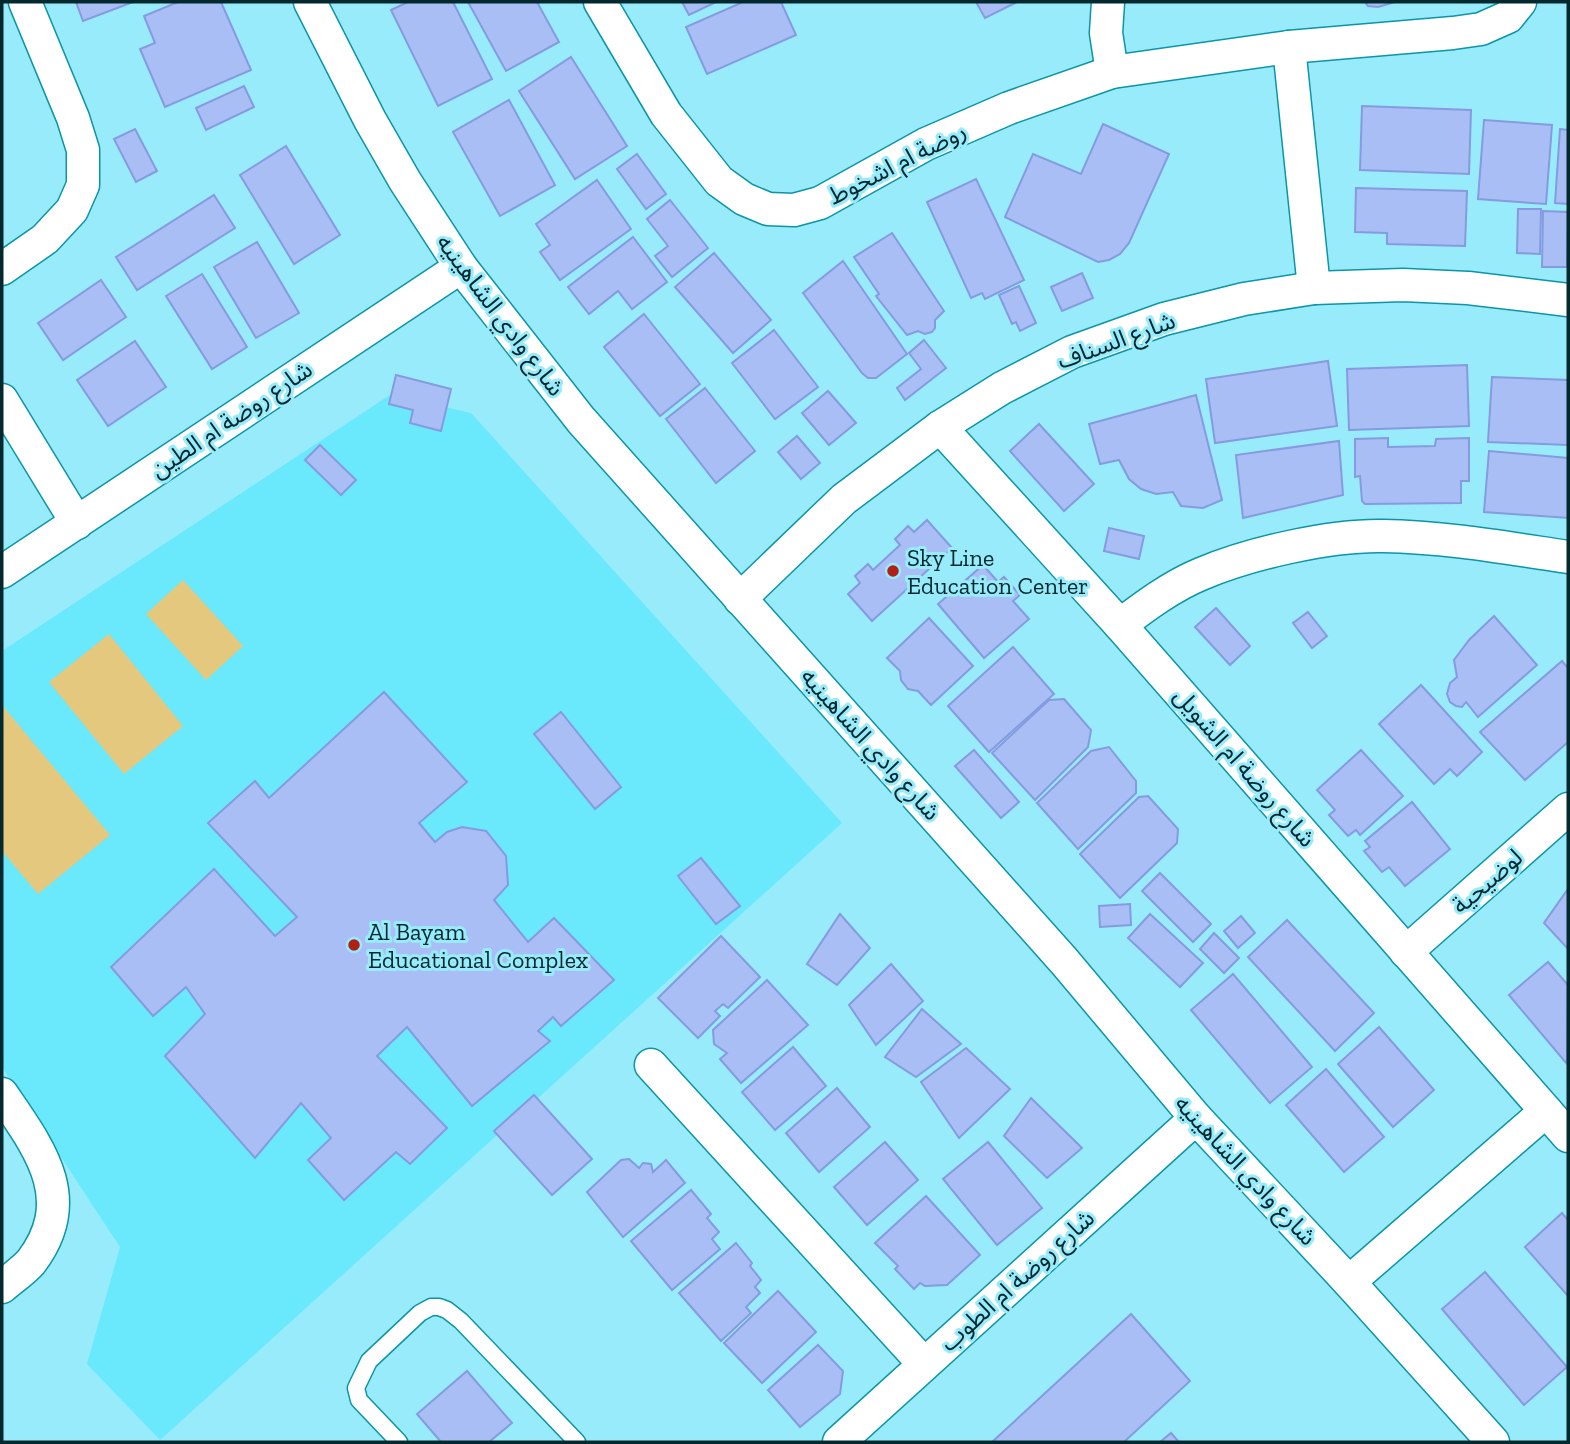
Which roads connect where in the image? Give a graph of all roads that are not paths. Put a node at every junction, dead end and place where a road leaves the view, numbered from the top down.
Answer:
1 (25, 2) edge
2 (310, 2) edge
3 (600, 2) edge
4 (1108, 2) edge
5 (1520, 2) edge
6 (1289, 47) junction
7 (1112, 72) junction
8 (461, 267) junction
9 (2, 269) edge
10 (1314, 288) junction
11 (1568, 300) edge
12 (2, 400) edge
13 (940, 427) junction
14 (77, 523) junction
15 (1568, 557) edge
16 (2, 572) edge
17 (740, 599) junction
18 (1120, 625) junction
19 (1568, 809) edge
20 (1406, 952) junction
21 (651, 1065) dead end
22 (2, 1094) edge
23 (1546, 1111) junction
24 (1196, 1118) junction
25 (1568, 1136) edge
26 (1349, 1282) junction
27 (2, 1287) edge
28 (924, 1364) junction
29 (399, 1442) edge
30 (578, 1442) edge
31 (839, 1442) edge
32 (1493, 1442) edge

1 - 9 street
2 - 8 street, شارع وادي الشاهينيه
3 - 7 street, روضة ام اشخوط
4 - 7 street
5 - 6 street, روضة ام اشخوط
6 - 7 street, روضة ام اشخوط
6 - 10 street
8 - 14 street, شارع روضة ام الطين
8 - 17 street, شارع وادي الشاهينيه
10 - 11 street, شارع السناف
10 - 13 street, شارع السناف
12 - 14 street
13 - 17 street, شارع السناف
13 - 18 street, شارع روضة ام الشويل
14 - 16 street, شارع روضة ام الطين
15 - 18 street
17 - 24 street, شارع وادي الشاهينيه
18 - 20 street, شارع روضة ام الشويل
19 - 20 street, لوضيحية
20 - 23 street, شارع روضة ام الشويل
21 - 28 street
22 - 27 street
23 - 25 street, شارع روضة ام الشويل
23 - 26 street
24 - 26 street, شارع وادي الشاهينيه
24 - 28 street, شارع روضة ام الطوب
26 - 32 street, شارع وادي الشاهينيه
28 - 31 street, شارع روضة ام الطوب
29 - 30 lane

